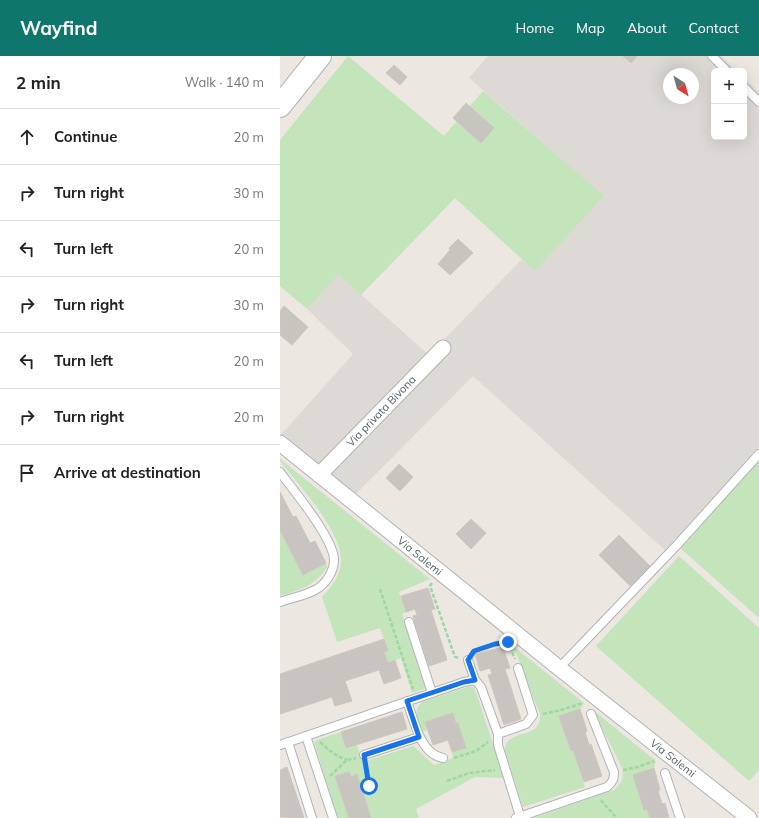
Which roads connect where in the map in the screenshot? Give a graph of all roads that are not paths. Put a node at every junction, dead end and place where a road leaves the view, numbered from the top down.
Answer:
1 (320, 56) edge
2 (712, 56) edge
3 (724, 68) edge
4 (747, 90) edge
5 (759, 102) edge
6 (280, 106) edge
7 (443, 348) dead end
8 (280, 444) edge
9 (759, 454) edge
10 (280, 472) edge
11 (319, 475) junction
12 (280, 602) edge
13 (409, 622) dead end
14 (468, 660) road end
15 (518, 668) road end
16 (559, 668) junction
17 (475, 680) junction
18 (432, 693) junction
19 (407, 701) junction
20 (591, 714) dead end
21 (498, 734) junction
22 (306, 736) junction
23 (419, 737) junction
24 (284, 744) edge
25 (364, 755) road end
26 (442, 758) road end
27 (665, 773) dead end
28 (518, 817) edge
29 (312, 818) edge
30 (333, 818) edge
31 (680, 818) edge
32 (748, 818) edge

1 - 6 street
2 - 3 lane
4 - 5 lane
7 - 11 street, Via privata Bivona
8 - 11 street, Via Salemi
9 - 16 lane
10 - 12 lane
11 - 16 street, Via Salemi
13 - 18 lane
14 - 17 lane
15 - 21 lane
16 - 32 street, Via Salemi
17 - 18 lane
17 - 21 lane
18 - 19 lane
19 - 22 lane
19 - 23 lane
20 - 28 lane
21 - 28 lane
22 - 24 lane
22 - 30 lane
23 - 25 lane
23 - 26 lane
24 - 29 lane
27 - 31 lane

